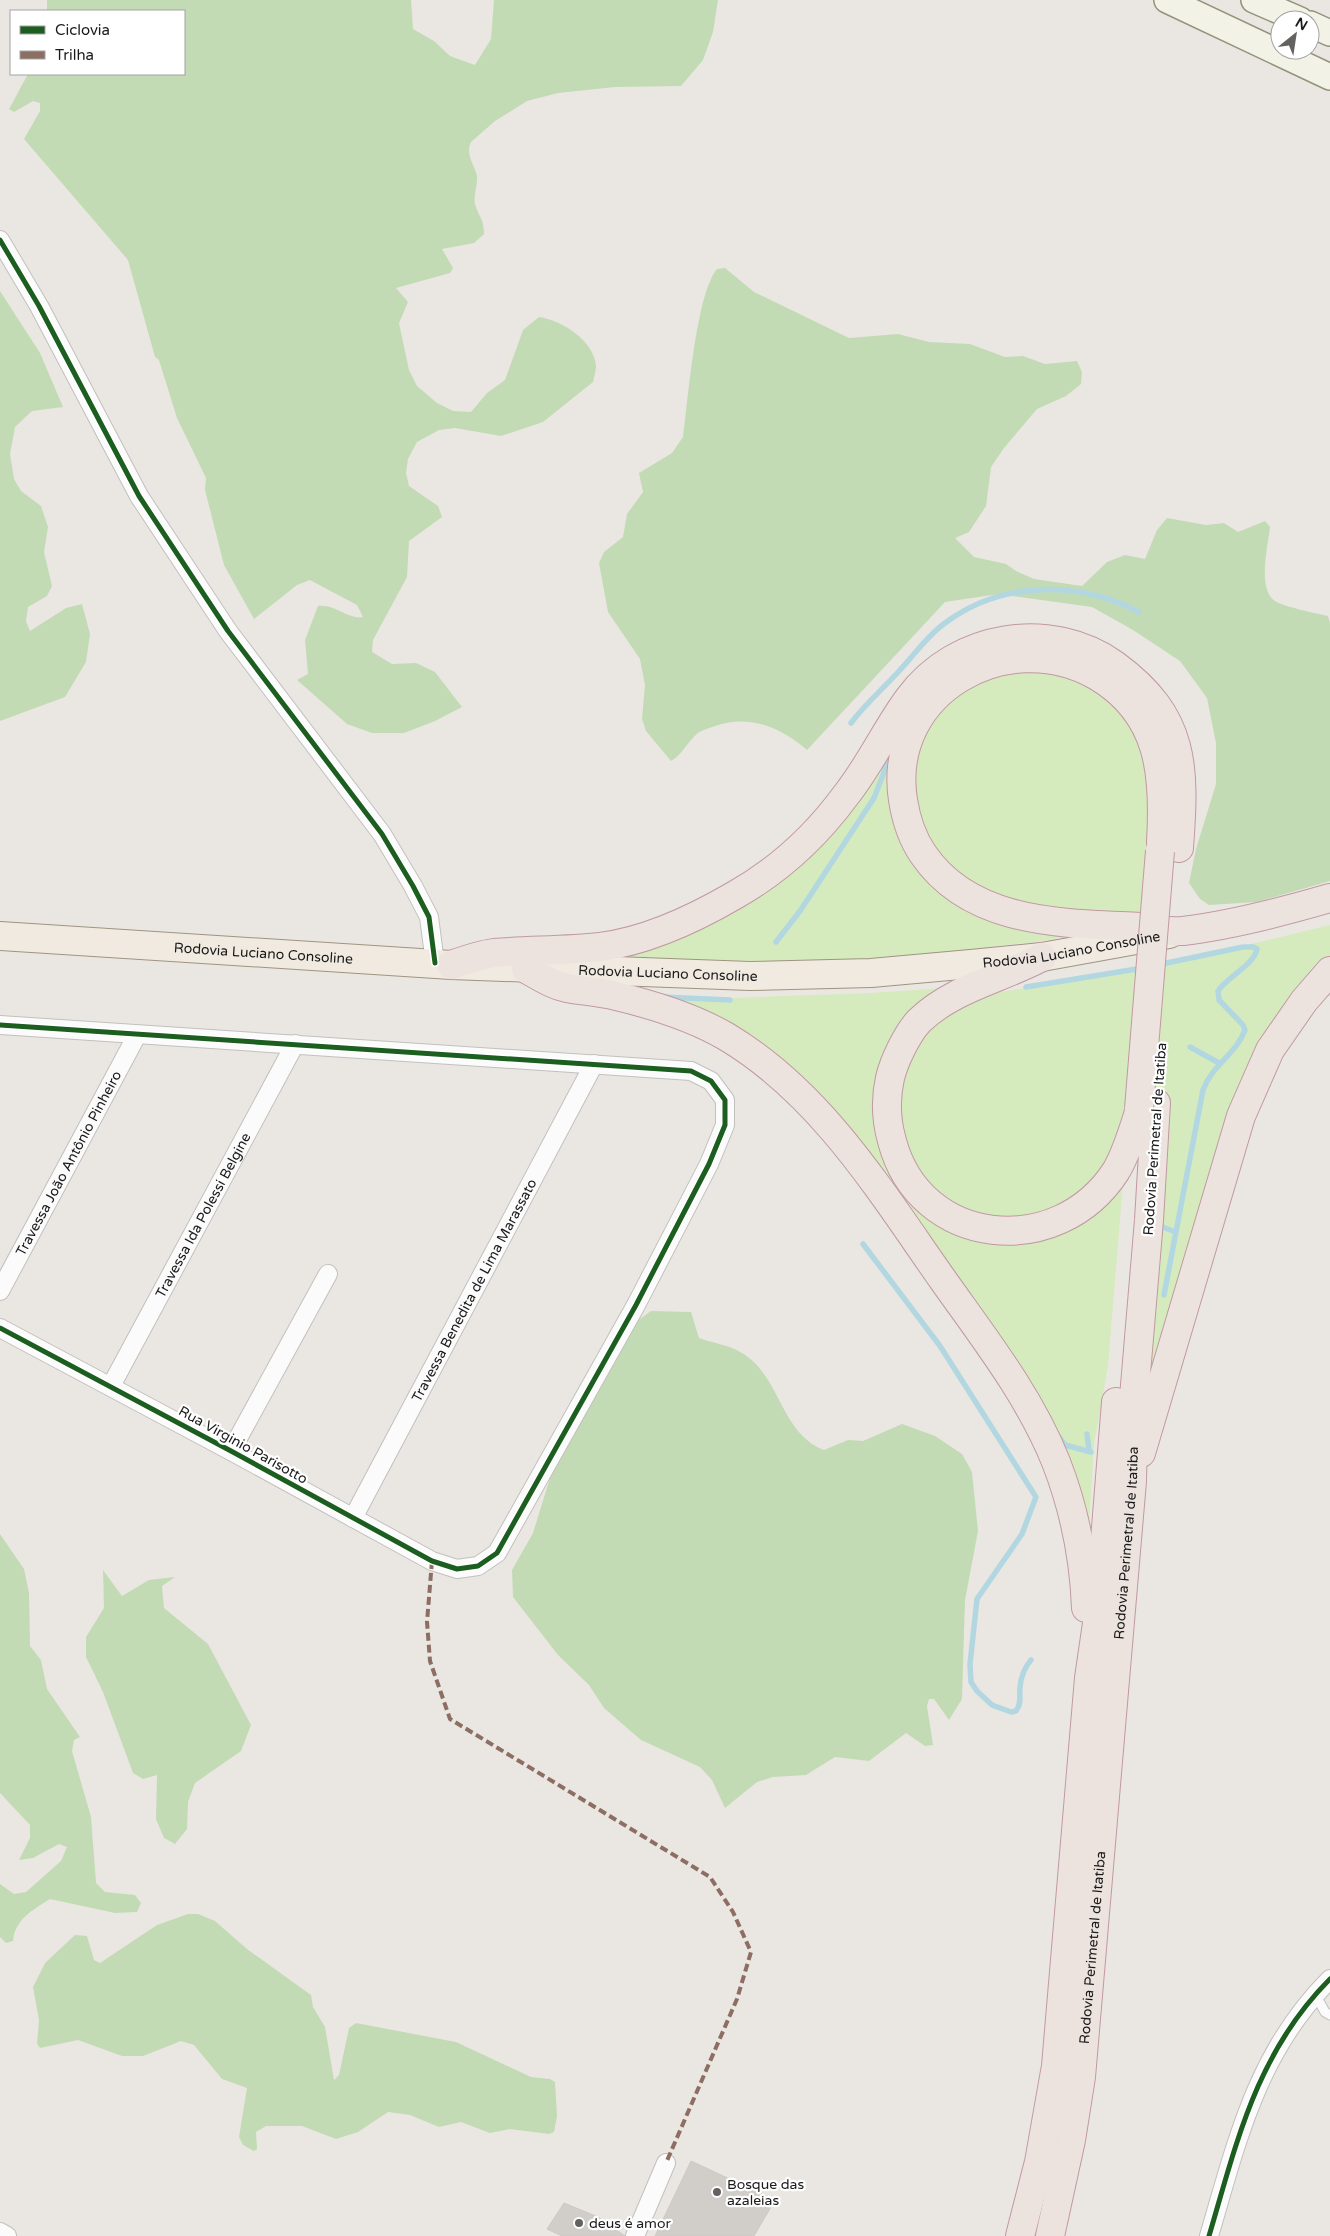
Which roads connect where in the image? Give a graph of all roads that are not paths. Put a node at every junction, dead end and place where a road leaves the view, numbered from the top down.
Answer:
1 (1167, 0) edge
2 (1254, 0) edge
3 (1277, 10) edge
4 (1330, 77) edge
5 (0, 240) edge
6 (1170, 849) junction
7 (1330, 898) edge
8 (1180, 932) junction
9 (0, 936) edge
10 (1042, 957) junction
11 (443, 964) junction
12 (526, 968) junction
13 (1330, 971) edge
14 (0, 1025) edge
15 (137, 1035) junction
16 (295, 1044) junction
17 (594, 1064) junction
18 (1145, 1109) junction
19 (328, 1274) dead end
20 (0, 1291) edge
21 (0, 1328) edge
22 (111, 1386) junction
23 (231, 1450) junction
24 (1132, 1481) junction
25 (353, 1518) junction
26 (1092, 1654) junction
27 (1330, 1979) edge
28 (1315, 1994) junction
29 (1330, 2015) edge
30 (666, 2162) dead end
31 (0, 2232) edge
32 (6, 2236) edge
33 (634, 2236) edge
34 (1020, 2236) edge
35 (1050, 2236) edge
36 (1209, 2236) edge

1 - 4 main road
2 - 3 main road
5 - 11 street
6 - 8 highway
6 - 11 highway
6 - 18 highway, Rodovia Perimetral de Itatiba, bridge
7 - 8 highway, Rodovia Luciano Consoline
8 - 10 main road, Rodovia Luciano Consoline
9 - 11 main road, Rodovia Luciano Consoline
10 - 12 main road, Rodovia Luciano Consoline
10 - 18 highway
11 - 12 main road, Rodovia Luciano Consoline
12 - 26 highway
13 - 24 highway
14 - 15 street
15 - 16 street
15 - 20 street, Travessa João Antônio Pinheiro
16 - 17 street
16 - 22 street, Travessa Ida Polessi Belgine
17 - 25 street, Travessa Benedita de Lima Marassato
17 - 25 street, Rua Virginio Parisotto
18 - 24 highway, Rodovia Perimetral de Itatiba
18 - 26 highway, Rodovia Perimetral de Itatiba
19 - 23 street
21 - 22 street, Rua Virginio Parisotto
22 - 23 street, Rua Virginio Parisotto
23 - 25 street, Rua Virginio Parisotto
24 - 35 highway, Rodovia Perimetral de Itatiba
26 - 34 highway, Rodovia Perimetral de Itatiba
27 - 28 street
28 - 29 lane
28 - 36 street
30 - 33 street
31 - 32 street

